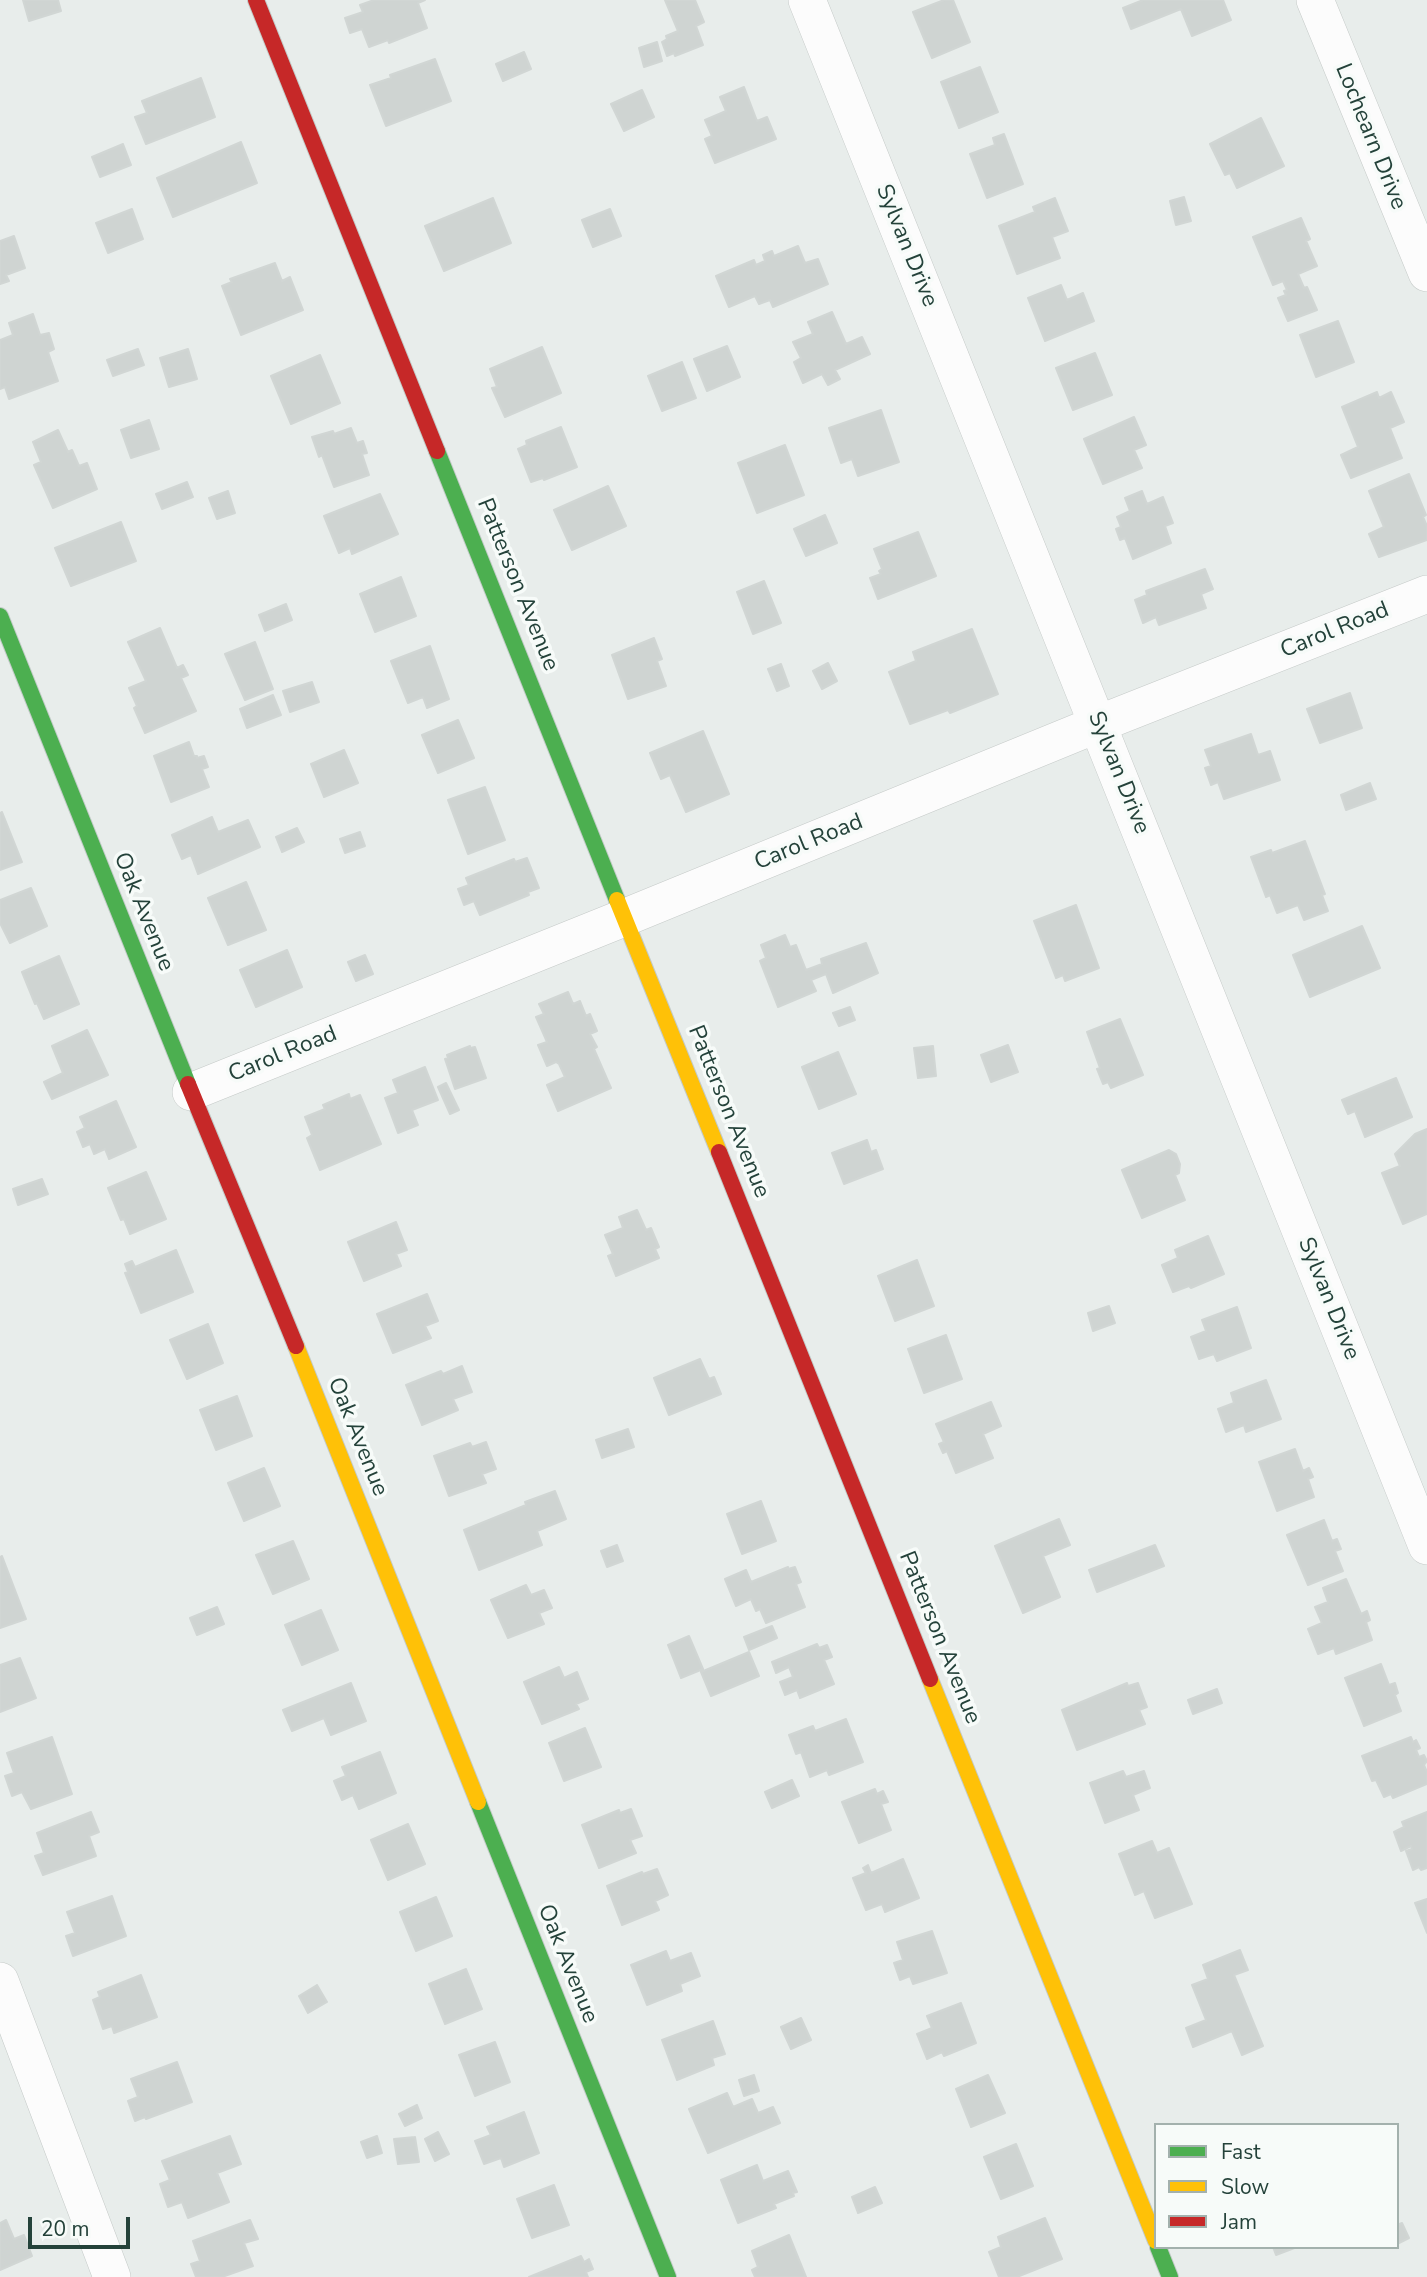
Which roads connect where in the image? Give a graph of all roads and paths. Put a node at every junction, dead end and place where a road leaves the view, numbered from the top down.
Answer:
1 (257, 0) edge
2 (807, 0) edge
3 (1315, 0) edge
4 (1427, 273) edge
5 (1427, 594) edge
6 (0, 616) edge
7 (1098, 724) junction
8 (626, 917) junction
9 (191, 1092) junction
10 (1427, 1546) edge
11 (0, 1982) edge
12 (1154, 2236) edge
13 (1159, 2249) edge
14 (112, 2277) edge
15 (668, 2277) edge
16 (1170, 2277) edge

1 - 8 main road, Patterson Avenue
2 - 7 street, Sylvan Drive
3 - 4 street, Lochearn Drive
5 - 7 street, Carol Road
6 - 9 main road, Oak Avenue
7 - 8 street, Carol Road
7 - 10 street, Sylvan Drive
8 - 9 street, Carol Road
8 - 12 main road, Patterson Avenue
9 - 15 main road, Oak Avenue
11 - 14 street
13 - 16 main road

